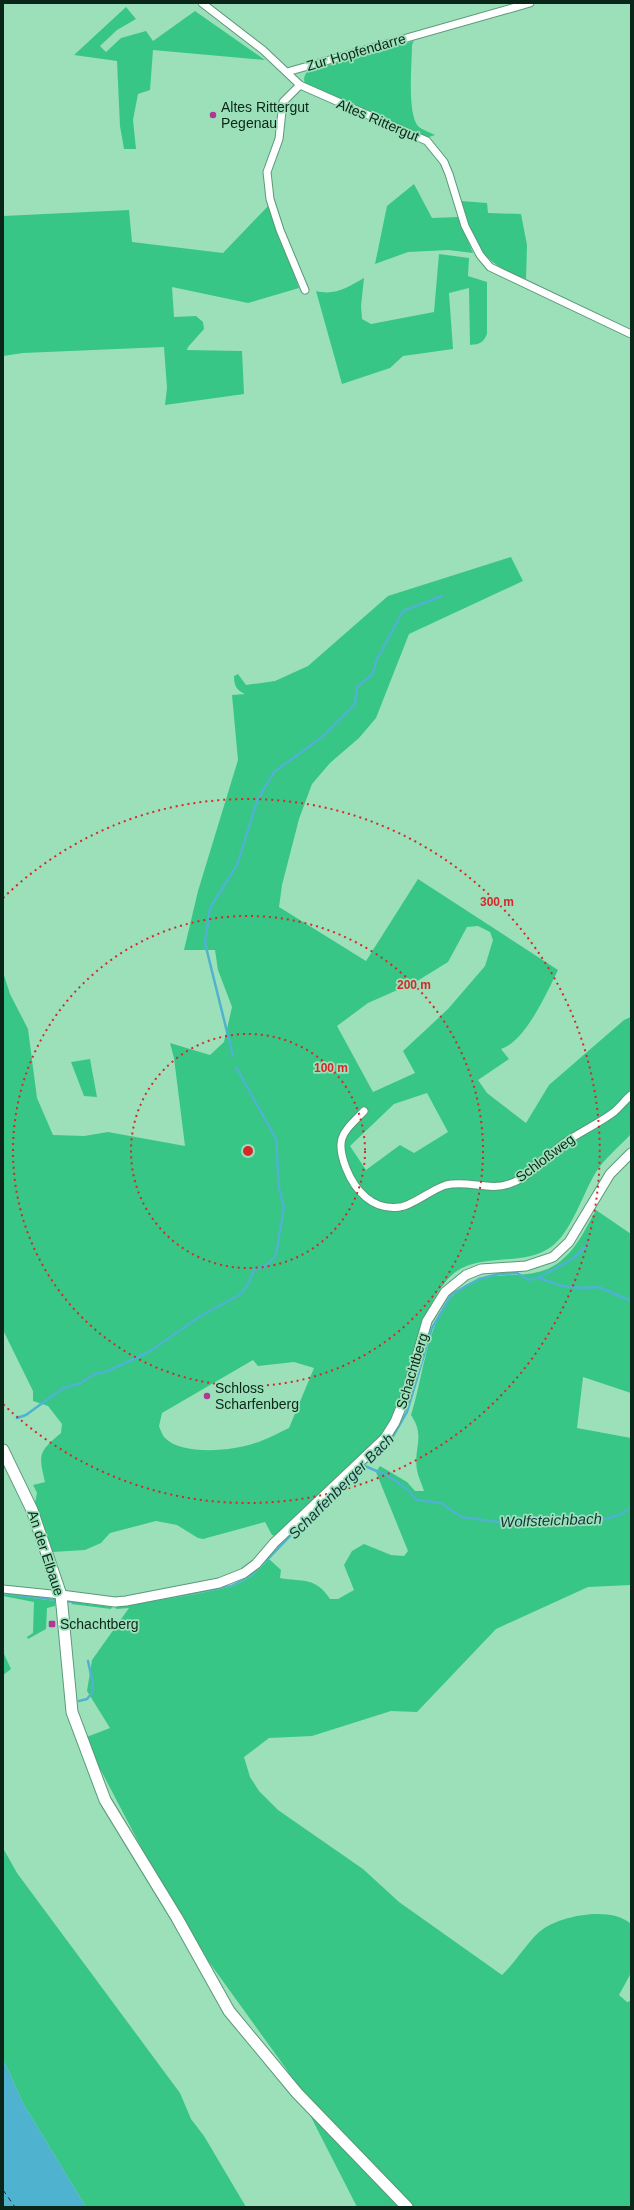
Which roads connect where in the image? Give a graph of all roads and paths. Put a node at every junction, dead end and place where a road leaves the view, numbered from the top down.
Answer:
1 (202, 3) edge
2 (530, 3) edge
3 (287, 72) junction
4 (300, 86) junction
5 (305, 290) dead end
6 (631, 334) edge
7 (631, 1095) edge
8 (364, 1111) dead end
9 (631, 1153) edge
10 (3, 1450) edge
11 (3, 1589) edge
12 (61, 1599) junction
13 (407, 2207) edge

1 - 3 street, Zur Hopfendarre
2 - 3 street, Zur Hopfendarre
3 - 4 street, Altes Rittergut
4 - 5 street
4 - 6 street, Altes Rittergut
7 - 8 street, Schloßweg
9 - 12 street, Schachtberg
10 - 12 main road, An der Elbaue
11 - 12 street
12 - 13 main road, An der Elbaue

